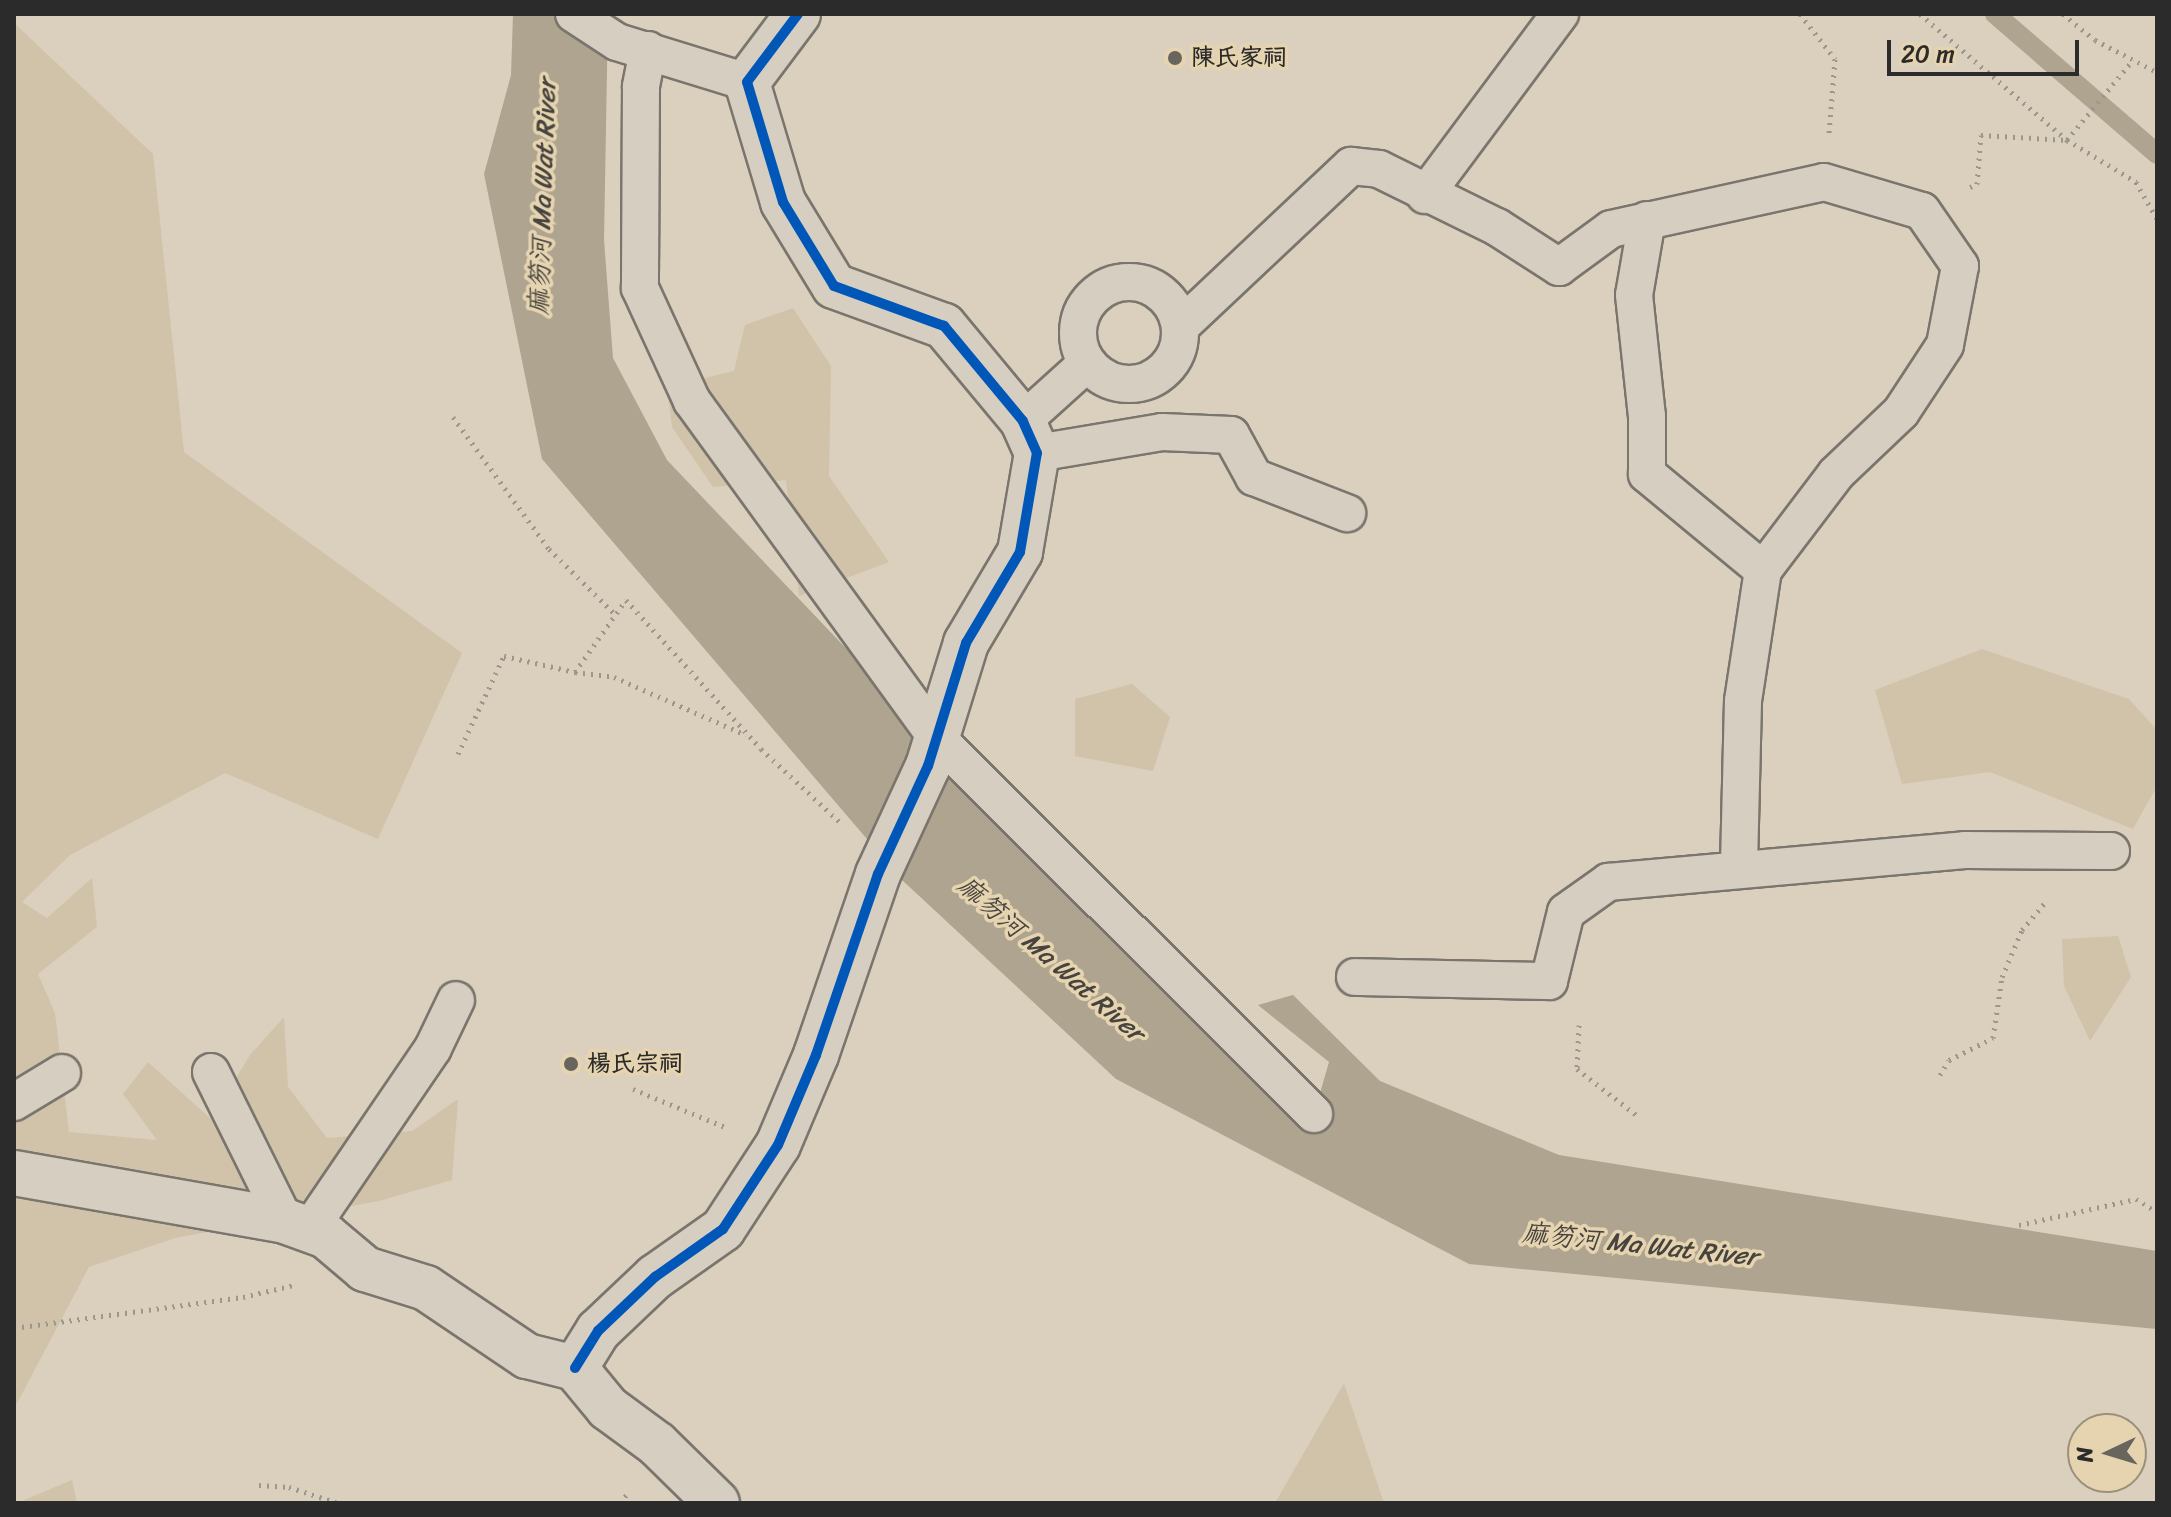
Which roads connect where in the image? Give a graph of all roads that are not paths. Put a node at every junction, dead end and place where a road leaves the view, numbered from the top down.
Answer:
1 (574, 14) edge
2 (798, 14) edge
3 (1560, 14) edge
4 (632, 46) junction
5 (747, 82) junction
6 (1425, 195) junction
7 (1647, 220) junction
8 (1180, 327) junction
9 (1086, 364) junction
10 (1030, 437) junction
11 (1347, 513) dead end
12 (1763, 570) junction
13 (932, 751) junction
14 (2111, 851) dead end
15 (1739, 869) junction
16 (1355, 977) dead end
17 (456, 1000) dead end
18 (211, 1072) dead end
19 (62, 1073) dead end
20 (14, 1102) edge
21 (1314, 1114) dead end
22 (14, 1173) edge
23 (297, 1225) junction
24 (575, 1368) junction
25 (717, 1503) edge

1 - 4 lane
2 - 5 street
3 - 6 lane
4 - 5 lane
4 - 13 lane
5 - 10 street
6 - 7 lane
6 - 8 lane
7 - 12 lane
7 - 12 lane
8 - 9 lane
8 - 9 lane
9 - 10 lane
10 - 11 lane
10 - 13 street
12 - 15 lane
13 - 21 lane
13 - 24 street
14 - 15 lane
15 - 16 lane
17 - 23 lane
18 - 23 lane
19 - 20 lane
22 - 23 street
23 - 24 street
24 - 25 street

